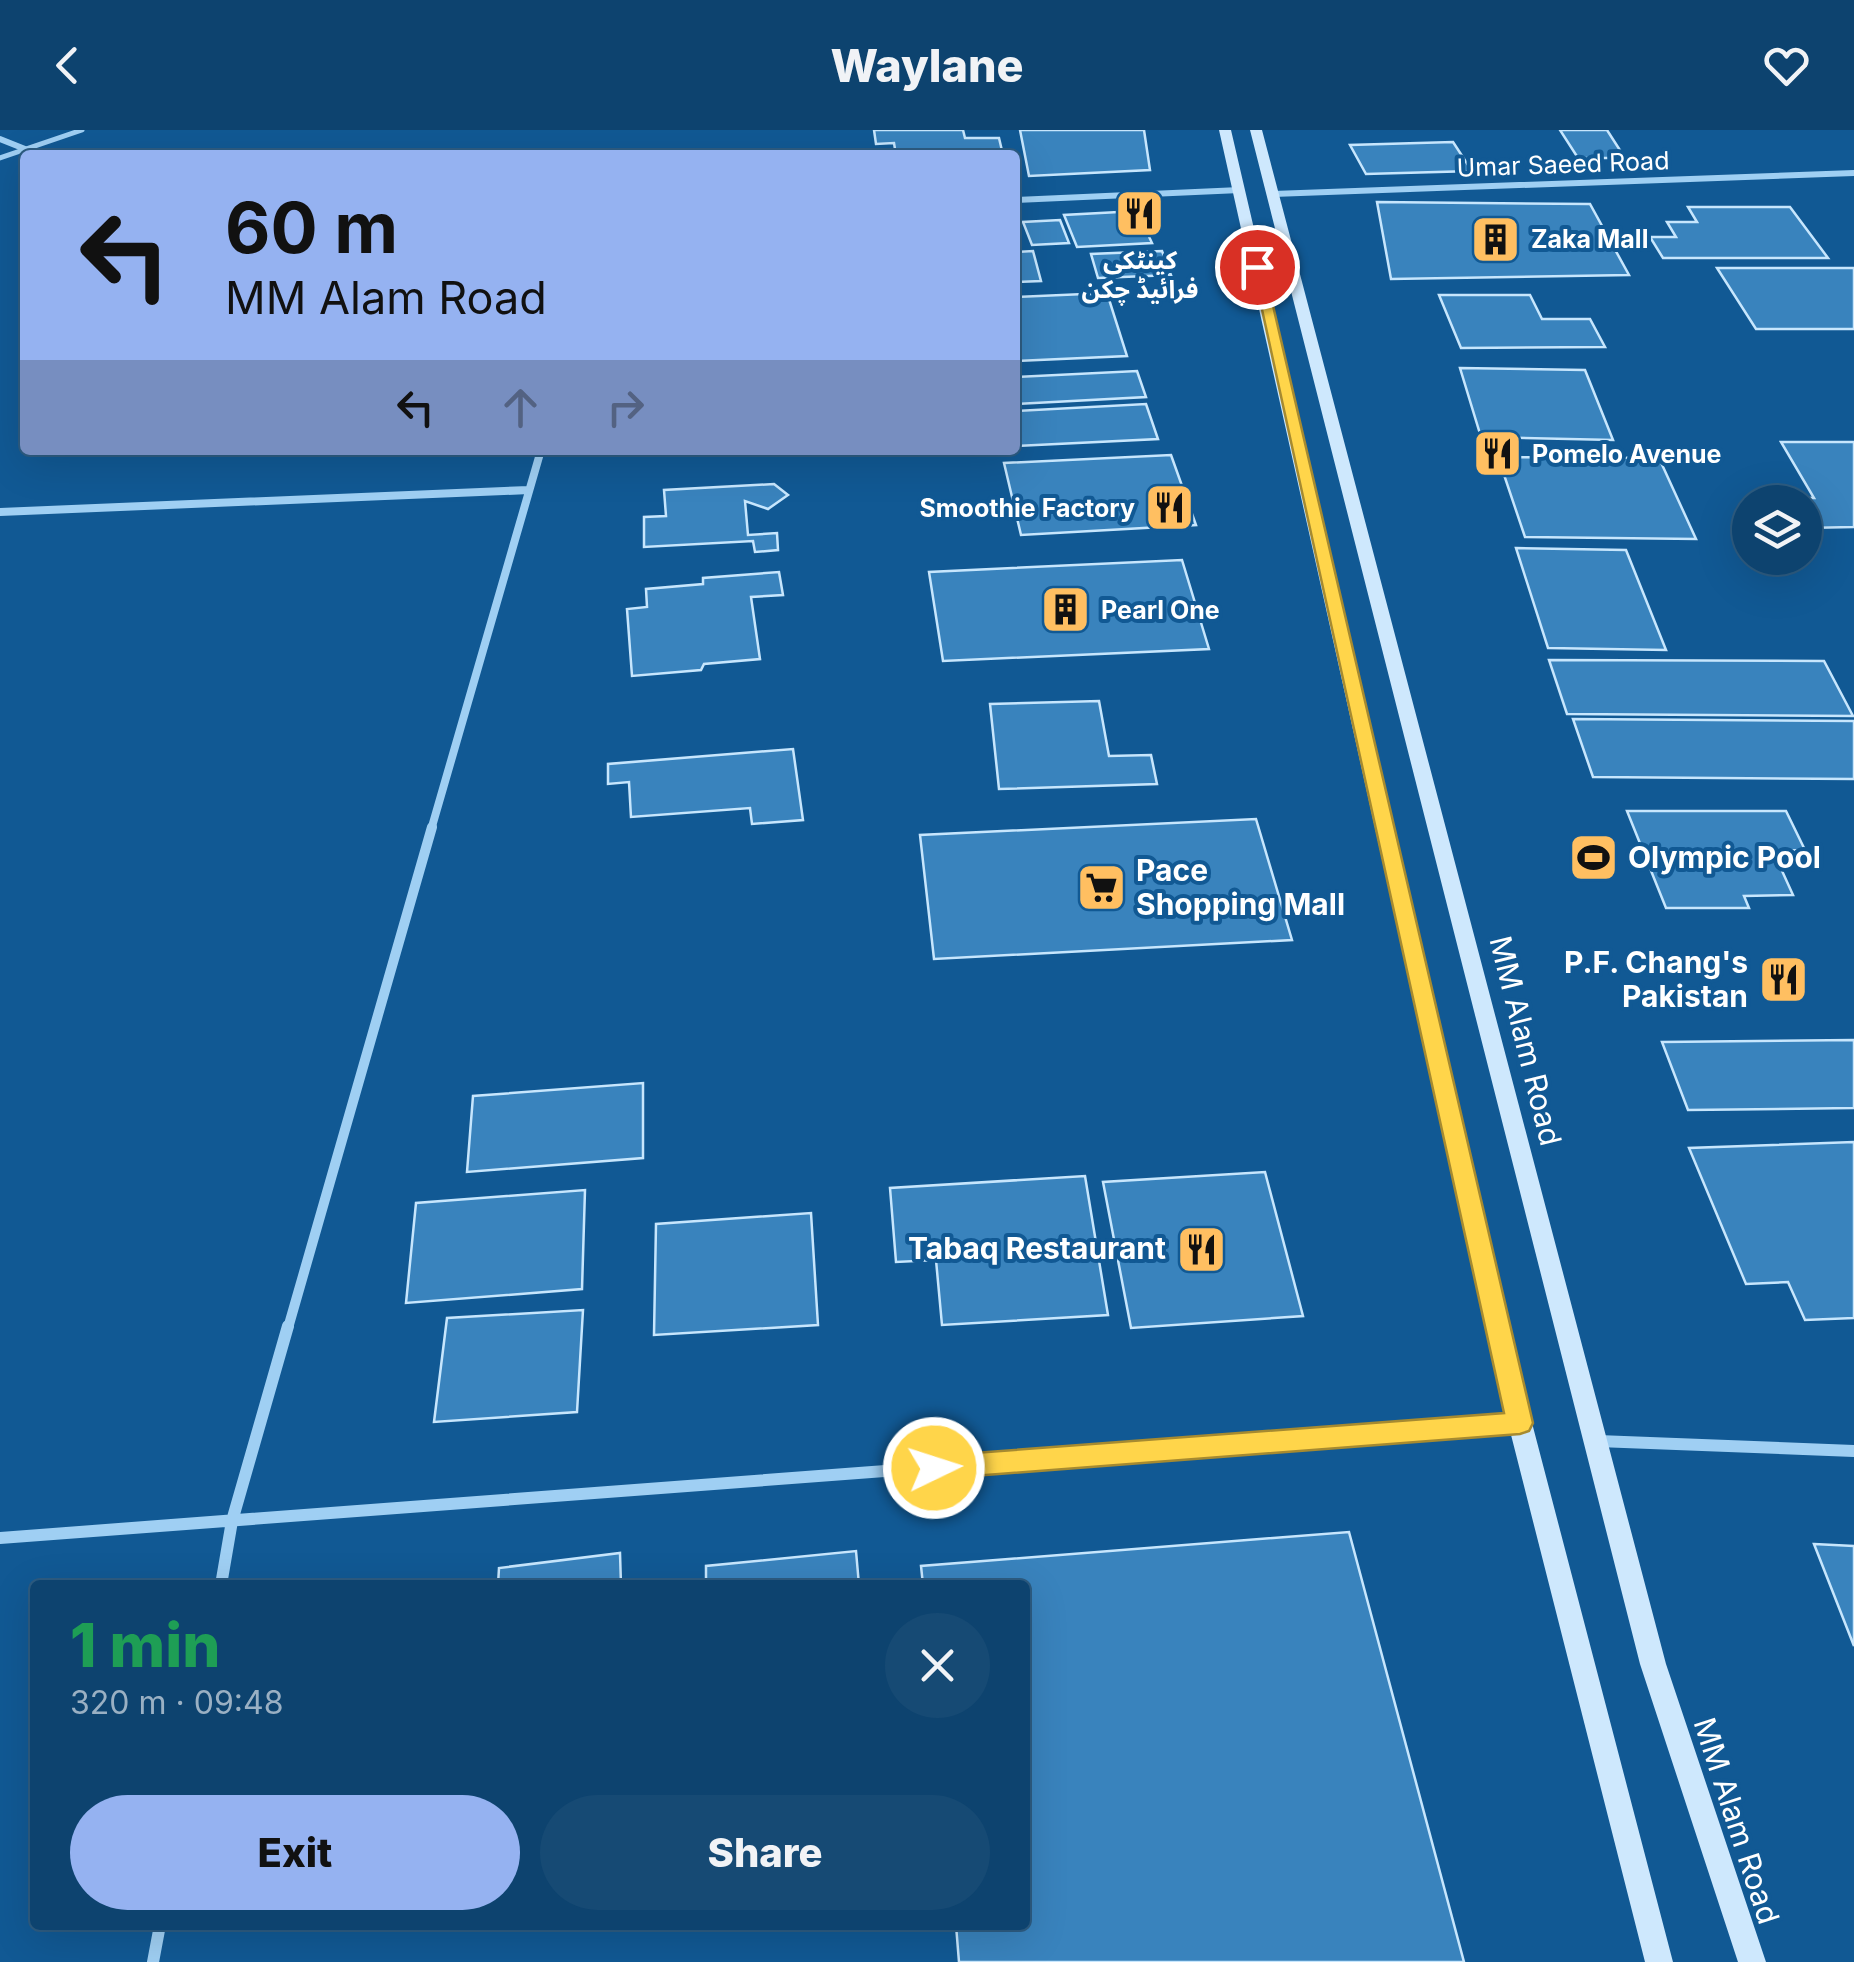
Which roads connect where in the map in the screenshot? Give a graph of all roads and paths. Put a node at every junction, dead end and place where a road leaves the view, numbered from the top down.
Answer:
1 (82, 130) edge
2 (1224, 130) edge
3 (1256, 130) edge
4 (0, 139) edge
5 (26, 149) junction
6 (23, 150) edge
7 (1854, 173) edge
8 (1240, 190) junction
9 (1272, 194) junction
10 (1020, 200) edge
11 (540, 455) edge
12 (529, 490) junction
13 (0, 512) edge
14 (1520, 1423) junction
15 (1598, 1441) junction
16 (1854, 1451) edge
17 (232, 1520) junction
18 (0, 1538) edge
19 (222, 1580) edge
20 (159, 1930) edge
21 (153, 1962) edge
22 (1659, 1962) edge
23 (1752, 1962) edge

1 - 5 lane
2 - 8 street
3 - 9 street, MM Alam Road
4 - 5 street
5 - 6 lane
7 - 9 street, Umar Saeed Road
8 - 10 street
8 - 14 street
9 - 15 street, MM Alam Road
11 - 12 street
12 - 13 street
12 - 17 street
14 - 17 street
14 - 22 street
15 - 16 street
15 - 23 street, MM Alam Road
17 - 18 street
17 - 19 street
20 - 21 street

